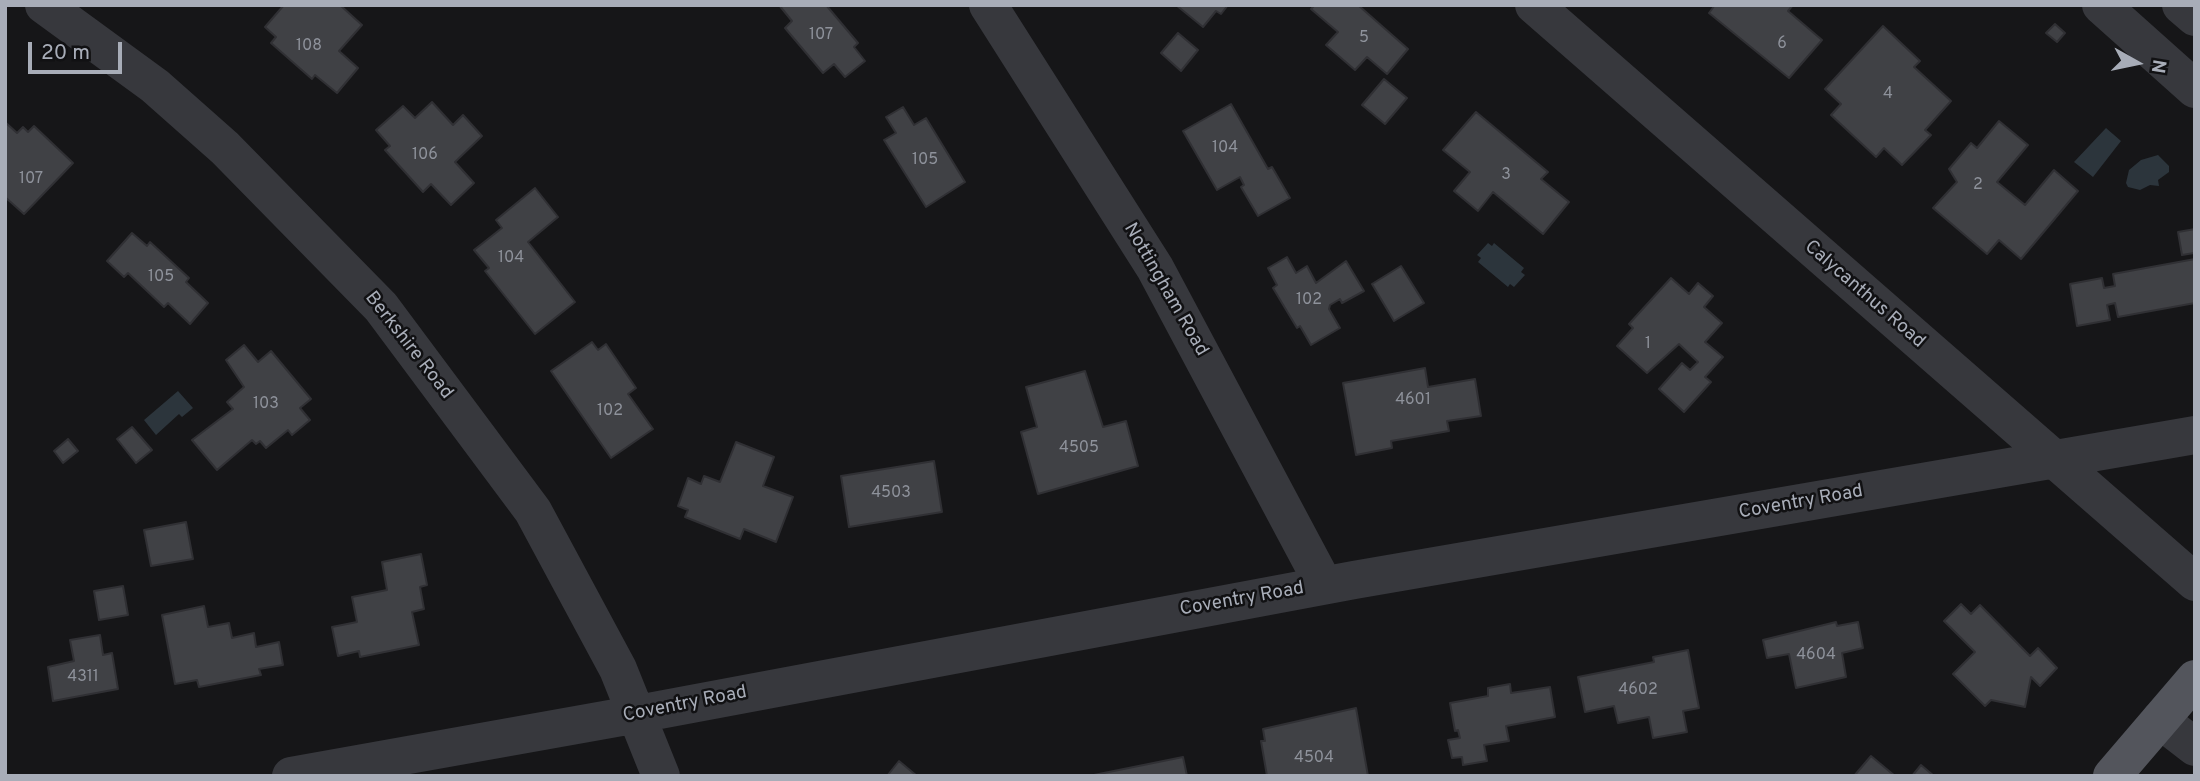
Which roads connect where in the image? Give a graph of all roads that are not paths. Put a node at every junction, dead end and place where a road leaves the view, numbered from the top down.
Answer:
1 (44, 5) edge
2 (1534, 5) edge
3 (2101, 5) edge
4 (2181, 5) edge
5 (996, 9) edge
6 (2195, 17) edge
7 (2195, 89) edge
8 (2195, 435) edge
9 (2053, 461) junction
10 (2195, 582) edge
11 (1324, 585) junction
12 (2195, 679) edge
13 (638, 714) junction
14 (2160, 720) junction
15 (2195, 747) edge
16 (291, 776) edge
17 (661, 776) edge
18 (2112, 776) edge

1 - 13 street, Berkshire Road
2 - 9 street, Calycanthus Road
3 - 7 street
4 - 6 street
5 - 11 street, Nottingham Road
8 - 9 street, Coventry Road
9 - 10 street, Calycanthus Road
9 - 11 street, Coventry Road
11 - 13 street, Coventry Road
12 - 14 main road
13 - 16 street, Coventry Road
13 - 17 street, Berkshire Road
14 - 15 street
14 - 18 main road

